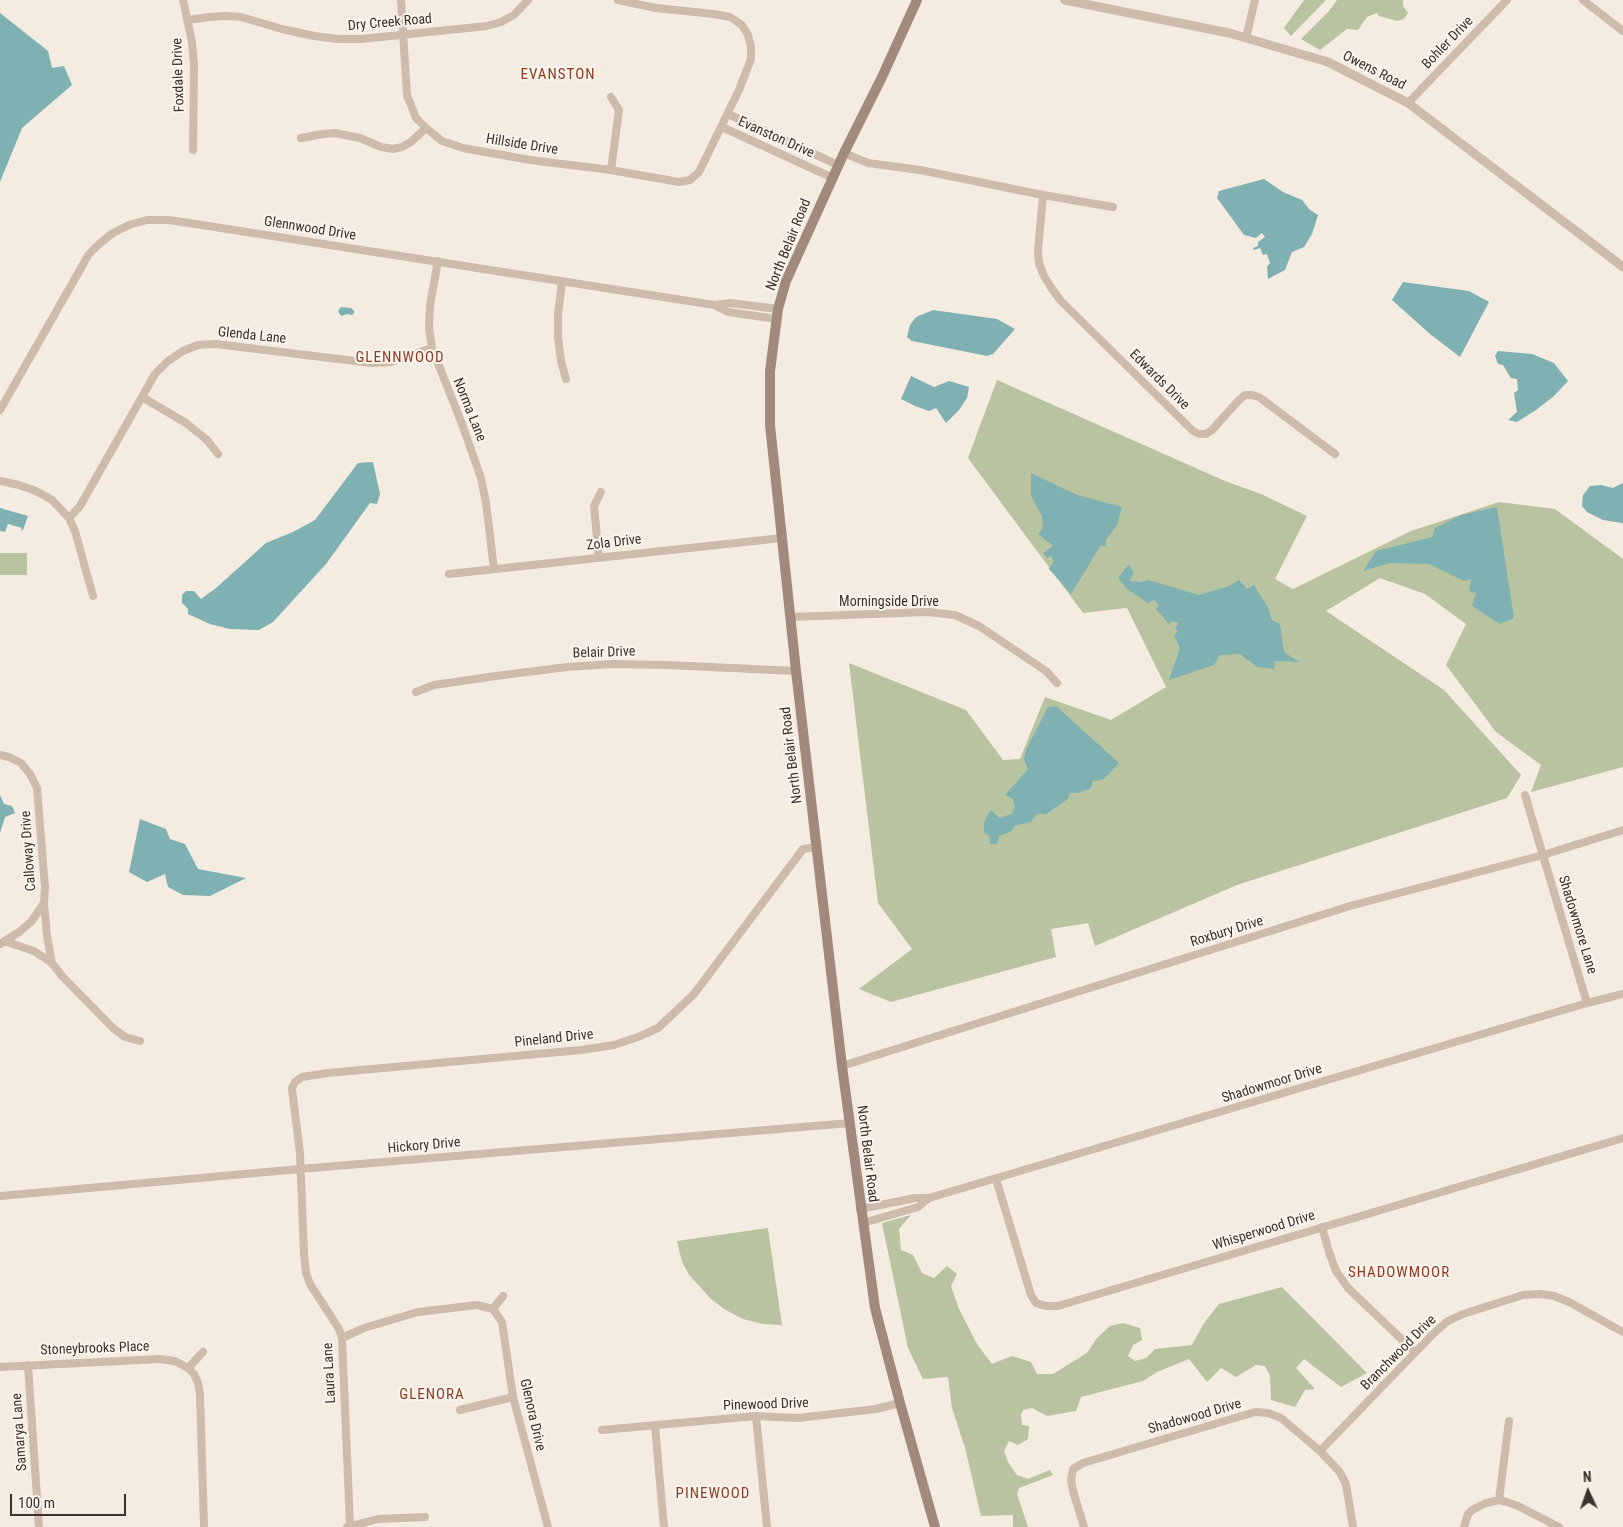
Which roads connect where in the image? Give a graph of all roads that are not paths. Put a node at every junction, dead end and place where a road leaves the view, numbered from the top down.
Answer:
1 (183, 0) edge
2 (401, 0) edge
3 (528, 0) edge
4 (618, 0) edge
5 (917, 0) edge
6 (1065, 0) edge
7 (1255, 0) edge
8 (1507, 0) edge
9 (1583, 0) edge
10 (188, 20) junction
11 (1623, 31) edge
12 (404, 35) junction
13 (1246, 38) junction
14 (612, 97) dead end
15 (1408, 103) junction
16 (728, 114) junction
17 (722, 127) junction
18 (426, 128) junction
19 (300, 138) dead end
20 (193, 150) dead end
21 (844, 153) junction
22 (838, 165) junction
23 (611, 170) junction
24 (833, 178) junction
25 (1043, 195) junction
26 (1112, 207) dead end
27 (438, 261) junction
28 (1623, 267) edge
29 (562, 282) junction
30 (778, 314) junction
31 (432, 348) junction
32 (566, 379) dead end
33 (142, 397) junction
34 (0, 410) edge
35 (218, 454) dead end
36 (1335, 454) dead end
37 (0, 481) edge
38 (601, 492) dead end
39 (69, 518) junction
40 (782, 538) junction
41 (599, 558) junction
42 (494, 569) junction
43 (449, 574) dead end
44 (93, 596) dead end
45 (790, 617) junction
46 (796, 671) junction
47 (1057, 684) dead end
48 (416, 692) dead end
49 (0, 755) edge
50 (1525, 795) dead end
51 (1623, 830) edge
52 (816, 847) junction
53 (1542, 855) junction
54 (44, 903) junction
55 (2, 943) edge
56 (52, 963) junction
57 (1623, 994) edge
58 (1588, 1003) junction
59 (140, 1041) dead end
60 (842, 1066) junction
61 (850, 1123) junction
62 (1623, 1138) edge
63 (300, 1169) junction
64 (996, 1179) junction
65 (0, 1196) edge
66 (929, 1198) junction
67 (895, 1202) junction
68 (860, 1209) junction
69 (898, 1213) junction
70 (862, 1223) junction
71 (1322, 1227) junction
72 (503, 1296) dead end
73 (493, 1309) junction
74 (1623, 1332) edge
75 (342, 1338) junction
76 (203, 1352) dead end
77 (1415, 1352) junction
78 (28, 1365) junction
79 (0, 1366) edge
80 (188, 1368) junction
81 (513, 1397) junction
82 (900, 1404) junction
83 (460, 1410) dead end
84 (756, 1416) junction
85 (1509, 1421) dead end
86 (654, 1426) junction
87 (602, 1430) dead end
88 (1320, 1451) junction
89 (1498, 1500) junction
90 (425, 1517) dead end
91 (39, 1527) edge
92 (204, 1527) edge
93 (347, 1527) edge
94 (548, 1527) edge
95 (664, 1527) edge
96 (767, 1527) edge
97 (935, 1527) edge
98 (1084, 1527) edge
99 (1352, 1527) edge
100 (1464, 1527) edge
101 (1559, 1527) edge

1 - 10 street, Foxdale Drive
2 - 12 street, Hillside Drive
3 - 12 street, Dry Creek Road
4 - 16 street, Evanston Drive
5 - 21 main road, North Belair Road
6 - 13 street, Owens Road
7 - 13 street
8 - 15 street, Bohler Drive
9 - 11 street
10 - 12 street, Dry Creek Road
10 - 20 street, Foxdale Drive
12 - 18 street, Hillside Drive
13 - 15 street, Owens Road
14 - 23 street
15 - 28 street, Owens Road
16 - 17 street, Evanston Drive
16 - 22 street, Evanston Drive
17 - 23 street, Hillside Drive
17 - 24 street, Evanston Drive
18 - 19 street
18 - 23 street, Hillside Drive
21 - 22 main road, North Belair Road
21 - 25 street
22 - 24 main road, North Belair Road
24 - 30 main road, North Belair Road
25 - 26 street
25 - 36 street, Edwards Drive
27 - 29 street, Glennwood Drive
27 - 31 street, Norma Lane
27 - 34 street, Glennwood Drive
29 - 30 street, Glennwood Drive
29 - 32 street
30 - 40 main road, North Belair Road
31 - 33 street, Glenda Lane
31 - 42 street, Norma Lane
33 - 35 street
33 - 39 street, Glenda Lane
37 - 39 street
38 - 41 street
39 - 44 street
40 - 41 street, Zola Drive
40 - 45 main road, North Belair Road
41 - 42 street, Zola Drive
42 - 43 street, Zola Drive
45 - 46 main road, North Belair Road
45 - 47 street, Morningside Drive
46 - 48 street, Belair Drive
46 - 52 main road, North Belair Road
49 - 54 street, Calloway Drive
50 - 53 street, Shadowmore Lane
51 - 53 street, Roxbury Drive
52 - 60 main road, North Belair Road
52 - 63 street, Pineland Drive
53 - 58 street, Shadowmore Lane
53 - 60 street, Roxbury Drive
54 - 55 street, Calloway Drive
54 - 56 street
55 - 56 street
56 - 59 street
57 - 58 street, Shadowmoor Drive
58 - 64 street, Shadowmoor Drive
60 - 61 main road, North Belair Road
61 - 63 street, Hickory Drive
61 - 68 main road, North Belair Road
62 - 71 street, Whisperwood Drive
63 - 65 street, Hickory Drive
63 - 75 street, Laura Lane
64 - 66 street, Shadowmoor Drive
64 - 71 street, Whisperwood Drive
66 - 67 street, Shadowmoor Drive
66 - 69 street, Shadowmoor Drive
67 - 68 street, Shadowmoor Drive
67 - 69 street
68 - 70 main road, North Belair Road
69 - 70 street, Shadowmoor Drive
70 - 82 main road, North Belair Road
71 - 77 street
72 - 73 street
73 - 75 street
73 - 81 street, Glenora Drive
74 - 77 street, Branchwood Drive
75 - 93 street, Laura Lane
76 - 80 street
77 - 88 street, Branchwood Drive
78 - 79 street, Stoneybrooks Place
78 - 80 street, Stoneybrooks Place
78 - 91 street, Samarya Lane
80 - 92 street
81 - 83 street
81 - 94 street, Glenora Drive
82 - 84 street, Pinewood Drive
82 - 97 main road, North Belair Road
84 - 86 street, Pinewood Drive
84 - 96 street
85 - 89 street
86 - 87 street, Pinewood Drive
86 - 95 street
88 - 98 street, Shadowood Drive
88 - 99 street, Shadowood Drive
89 - 100 street
89 - 101 street
90 - 93 street

